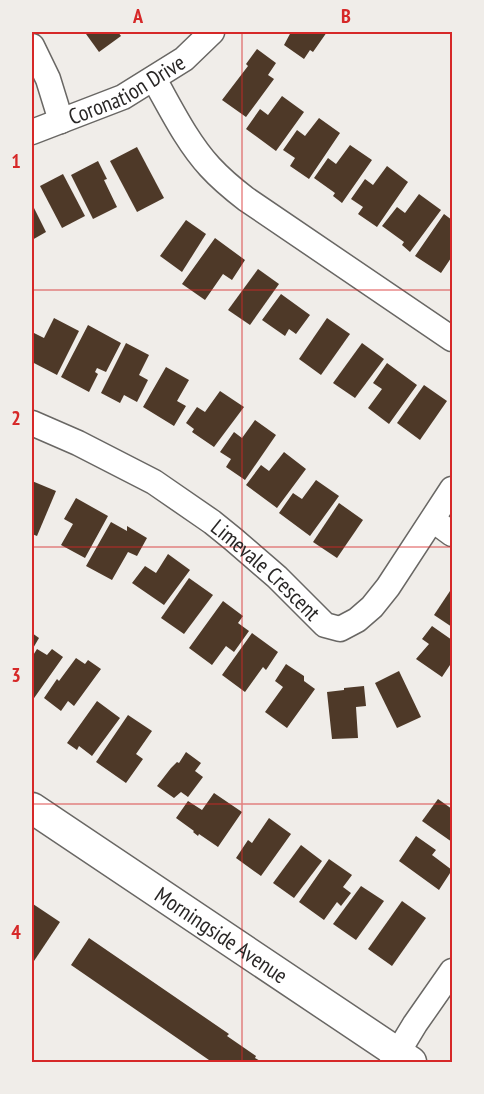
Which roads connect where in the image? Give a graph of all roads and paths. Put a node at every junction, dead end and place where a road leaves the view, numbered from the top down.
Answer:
1 (212, 32) edge
2 (32, 46) edge
3 (154, 79) junction
4 (61, 121) junction
5 (32, 132) edge
6 (453, 339) edge
7 (32, 423) edge
8 (453, 489) edge
9 (433, 520) junction
10 (453, 534) edge
11 (32, 808) edge
12 (453, 972) edge
13 (400, 1059) edge

1 - 3 street, Coronation Drive
2 - 4 street
3 - 4 street, Coronation Drive
3 - 6 street
4 - 5 street, Coronation Drive
7 - 9 street, Limevale Crescent
8 - 9 street, Limevale Crescent
9 - 10 street
11 - 13 main road, Morningside Avenue
12 - 13 street

